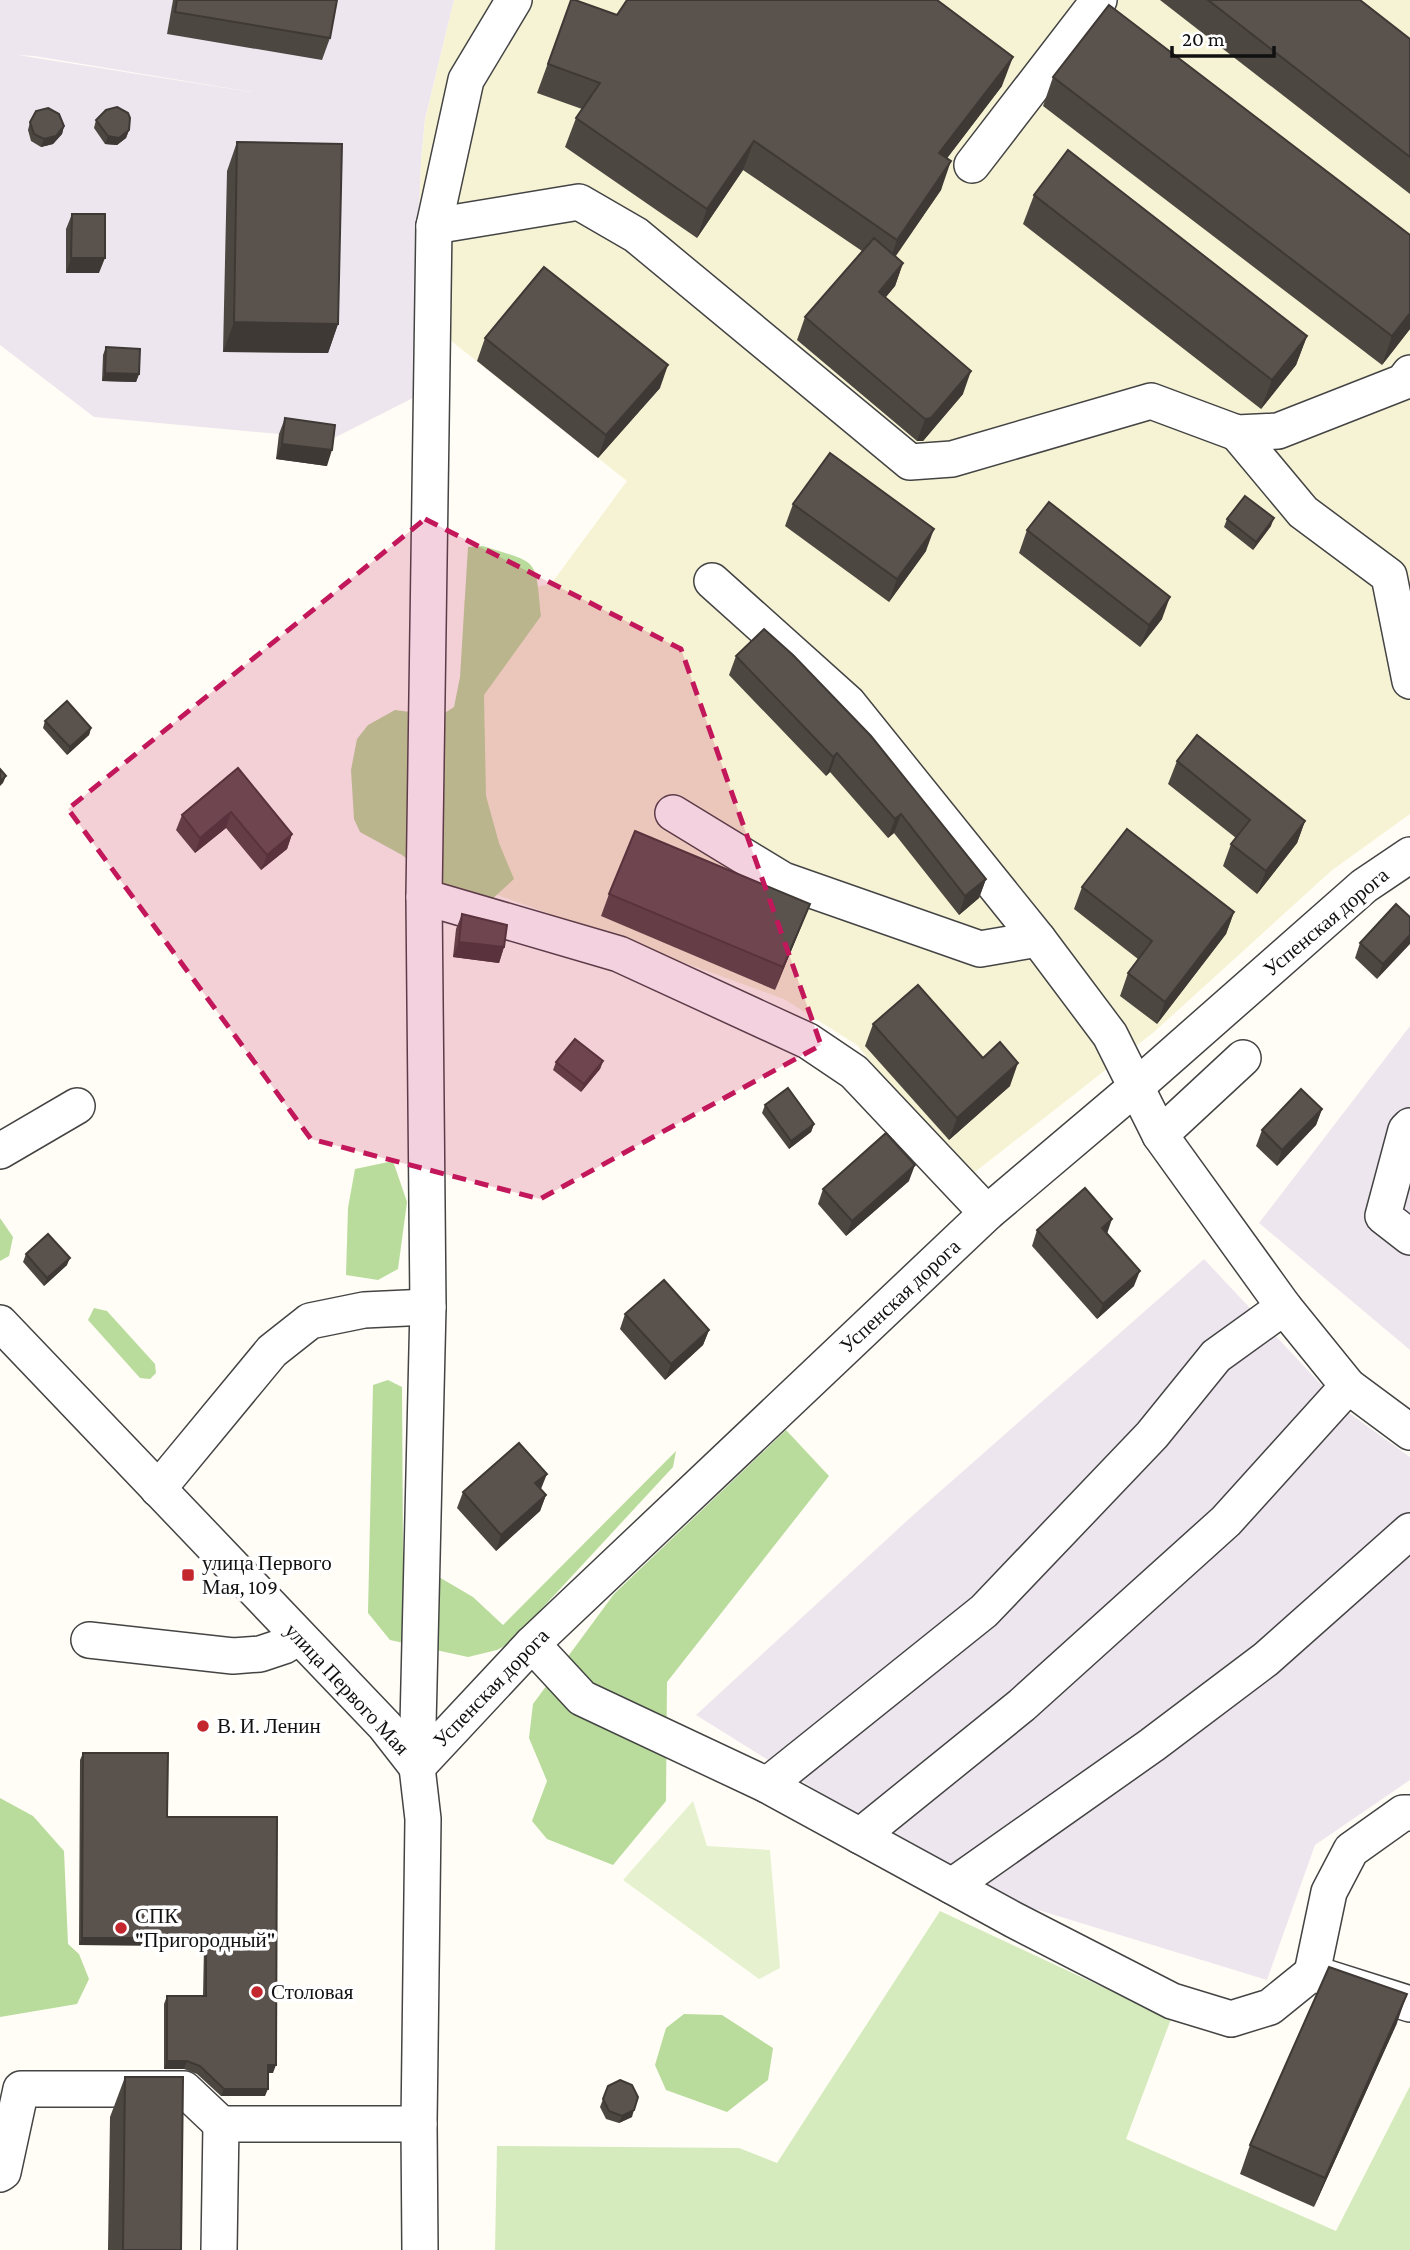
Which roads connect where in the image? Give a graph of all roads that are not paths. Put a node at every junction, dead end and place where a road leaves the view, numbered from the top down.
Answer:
1 (514, 0) edge
2 (1099, 0) edge
3 (972, 165) dead end
4 (434, 226) junction
5 (1410, 373) edge
6 (1237, 433) junction
7 (712, 581) dead end
8 (1410, 681) edge
9 (673, 813) dead end
10 (1410, 855) edge
11 (424, 897) junction
12 (1038, 939) junction
13 (1243, 1058) dead end
14 (1137, 1086) junction
15 (77, 1106) dead end
16 (1410, 1126) edge
17 (1160, 1135) junction
18 (0, 1151) edge
19 (987, 1213) junction
20 (1410, 1237) edge
21 (428, 1307) junction
22 (1284, 1307) junction
23 (0, 1323) edge
24 (1348, 1386) junction
25 (1410, 1432) edge
26 (158, 1489) junction
27 (1410, 1531) edge
28 (299, 1637) junction
29 (89, 1640) dead end
30 (531, 1644) junction
31 (417, 1767) junction
32 (767, 1785) junction
33 (1410, 1813) edge
34 (860, 1836) junction
35 (952, 1886) junction
36 (1312, 1973) junction
37 (1410, 2004) edge
38 (221, 2124) junction
39 (419, 2124) junction
40 (0, 2174) edge
41 (219, 2250) edge
42 (420, 2250) edge

1 - 4 street
2 - 3 street
4 - 6 street
4 - 11 street
5 - 6 street
6 - 8 street
7 - 12 street
9 - 12 street
10 - 14 street, Успенская дорога
11 - 19 street
11 - 21 street
12 - 14 street
13 - 17 street
14 - 17 street
14 - 19 street, Успенская дорога
15 - 18 street
16 - 20 street
17 - 22 street
19 - 30 street, Успенская дорога
21 - 26 street
21 - 31 street
22 - 24 street
22 - 32 street
23 - 26 street, улица Первого Мая
24 - 25 street
24 - 34 street
26 - 28 street, улица Первого Мая
27 - 35 street
28 - 29 street
28 - 31 street, улица Первого Мая
30 - 31 street, Успенская дорога
30 - 32 street
31 - 39 street, улица Первого Мая
32 - 34 street
33 - 36 street
34 - 35 street
35 - 36 street
36 - 37 street
38 - 39 street
38 - 40 street
38 - 41 street
39 - 42 street, улица Первого Мая

